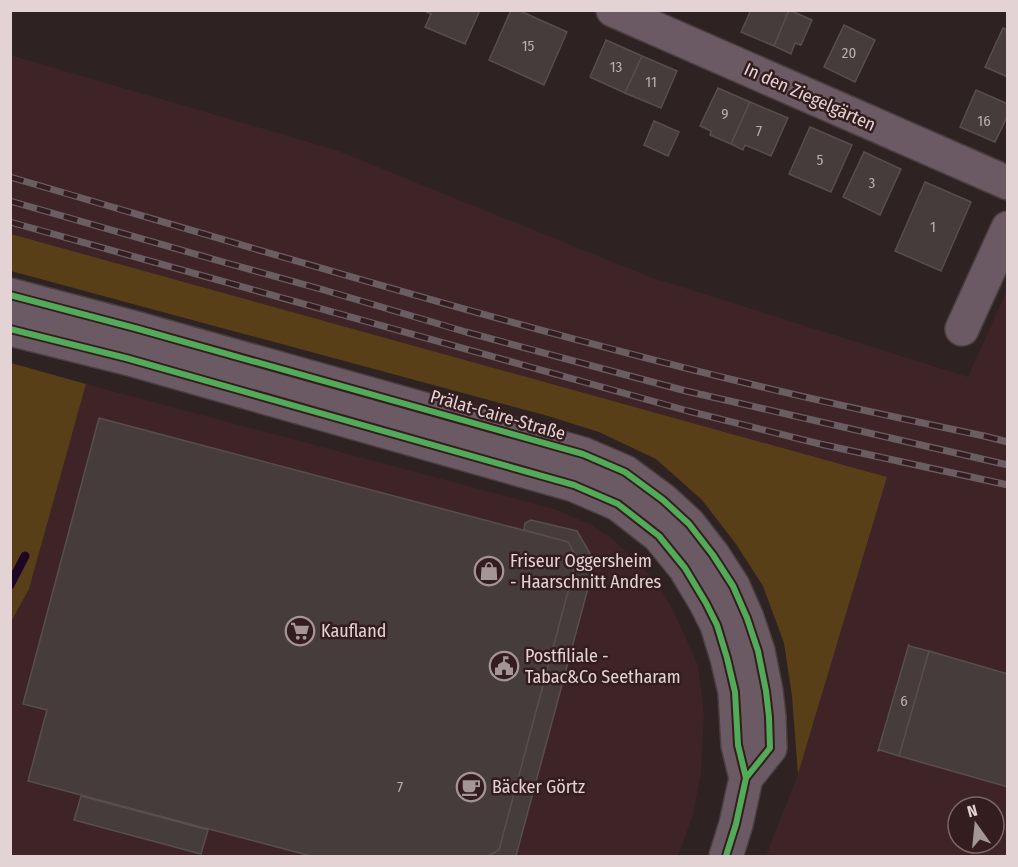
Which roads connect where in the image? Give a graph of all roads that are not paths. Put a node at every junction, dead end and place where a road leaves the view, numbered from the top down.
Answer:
1 (613, 10) edge
2 (1008, 183) edge
3 (1008, 228) edge
4 (10, 295) edge
5 (10, 329) edge
6 (962, 329) dead end
7 (130, 343) junction
8 (726, 856) edge

1 - 2 street, In den Ziegelgärten
3 - 6 street
4 - 7 street, Prälat-Caire-Straße
5 - 7 street, Prälat-Caire-Straße
7 - 8 street, Prälat-Caire-Straße

